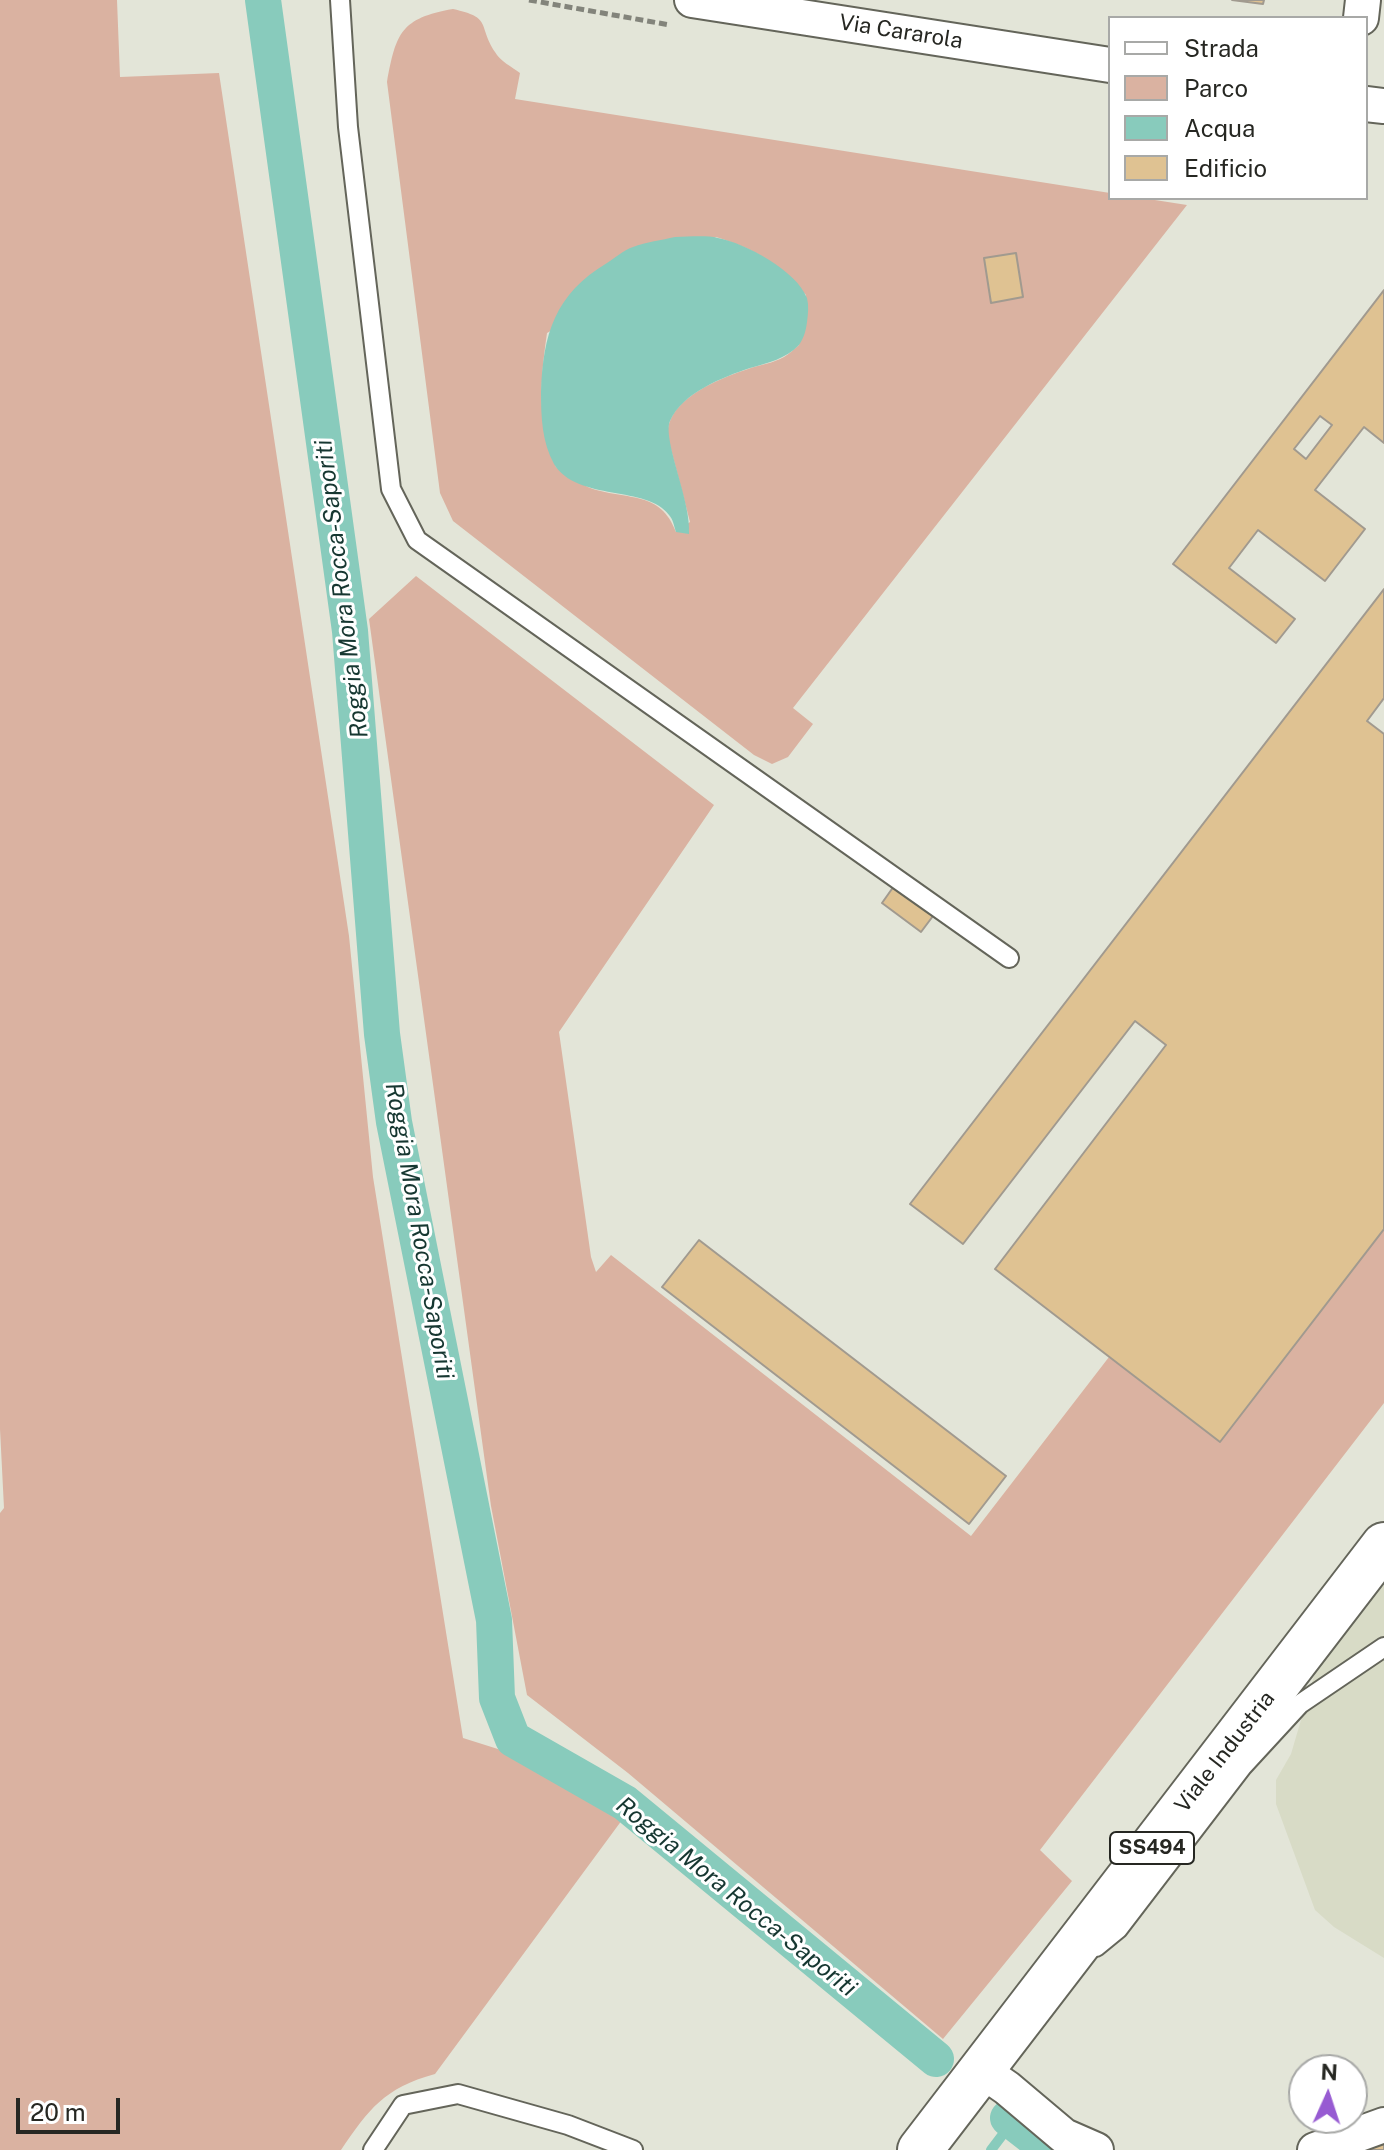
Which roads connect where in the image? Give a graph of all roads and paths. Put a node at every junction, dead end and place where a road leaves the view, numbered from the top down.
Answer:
1 (340, 0) edge
2 (692, 0) edge
3 (1108, 65) edge
4 (1009, 958) dead end
5 (1384, 1545) edge
6 (1384, 1647) edge
7 (1043, 1989) junction
8 (981, 2070) junction
9 (1384, 2125) edge
10 (373, 2150) edge
11 (633, 2150) edge
12 (920, 2150) edge
13 (1096, 2150) edge
14 (1315, 2150) edge

1 - 4 lane
2 - 3 street, Via Cararola
5 - 7 main road, Viale Industria / SS494
6 - 7 lane
7 - 8 main road, Viale Industria / SS494
8 - 12 main road, Viale Industria / SS494
8 - 13 street
9 - 14 street
10 - 11 lane

